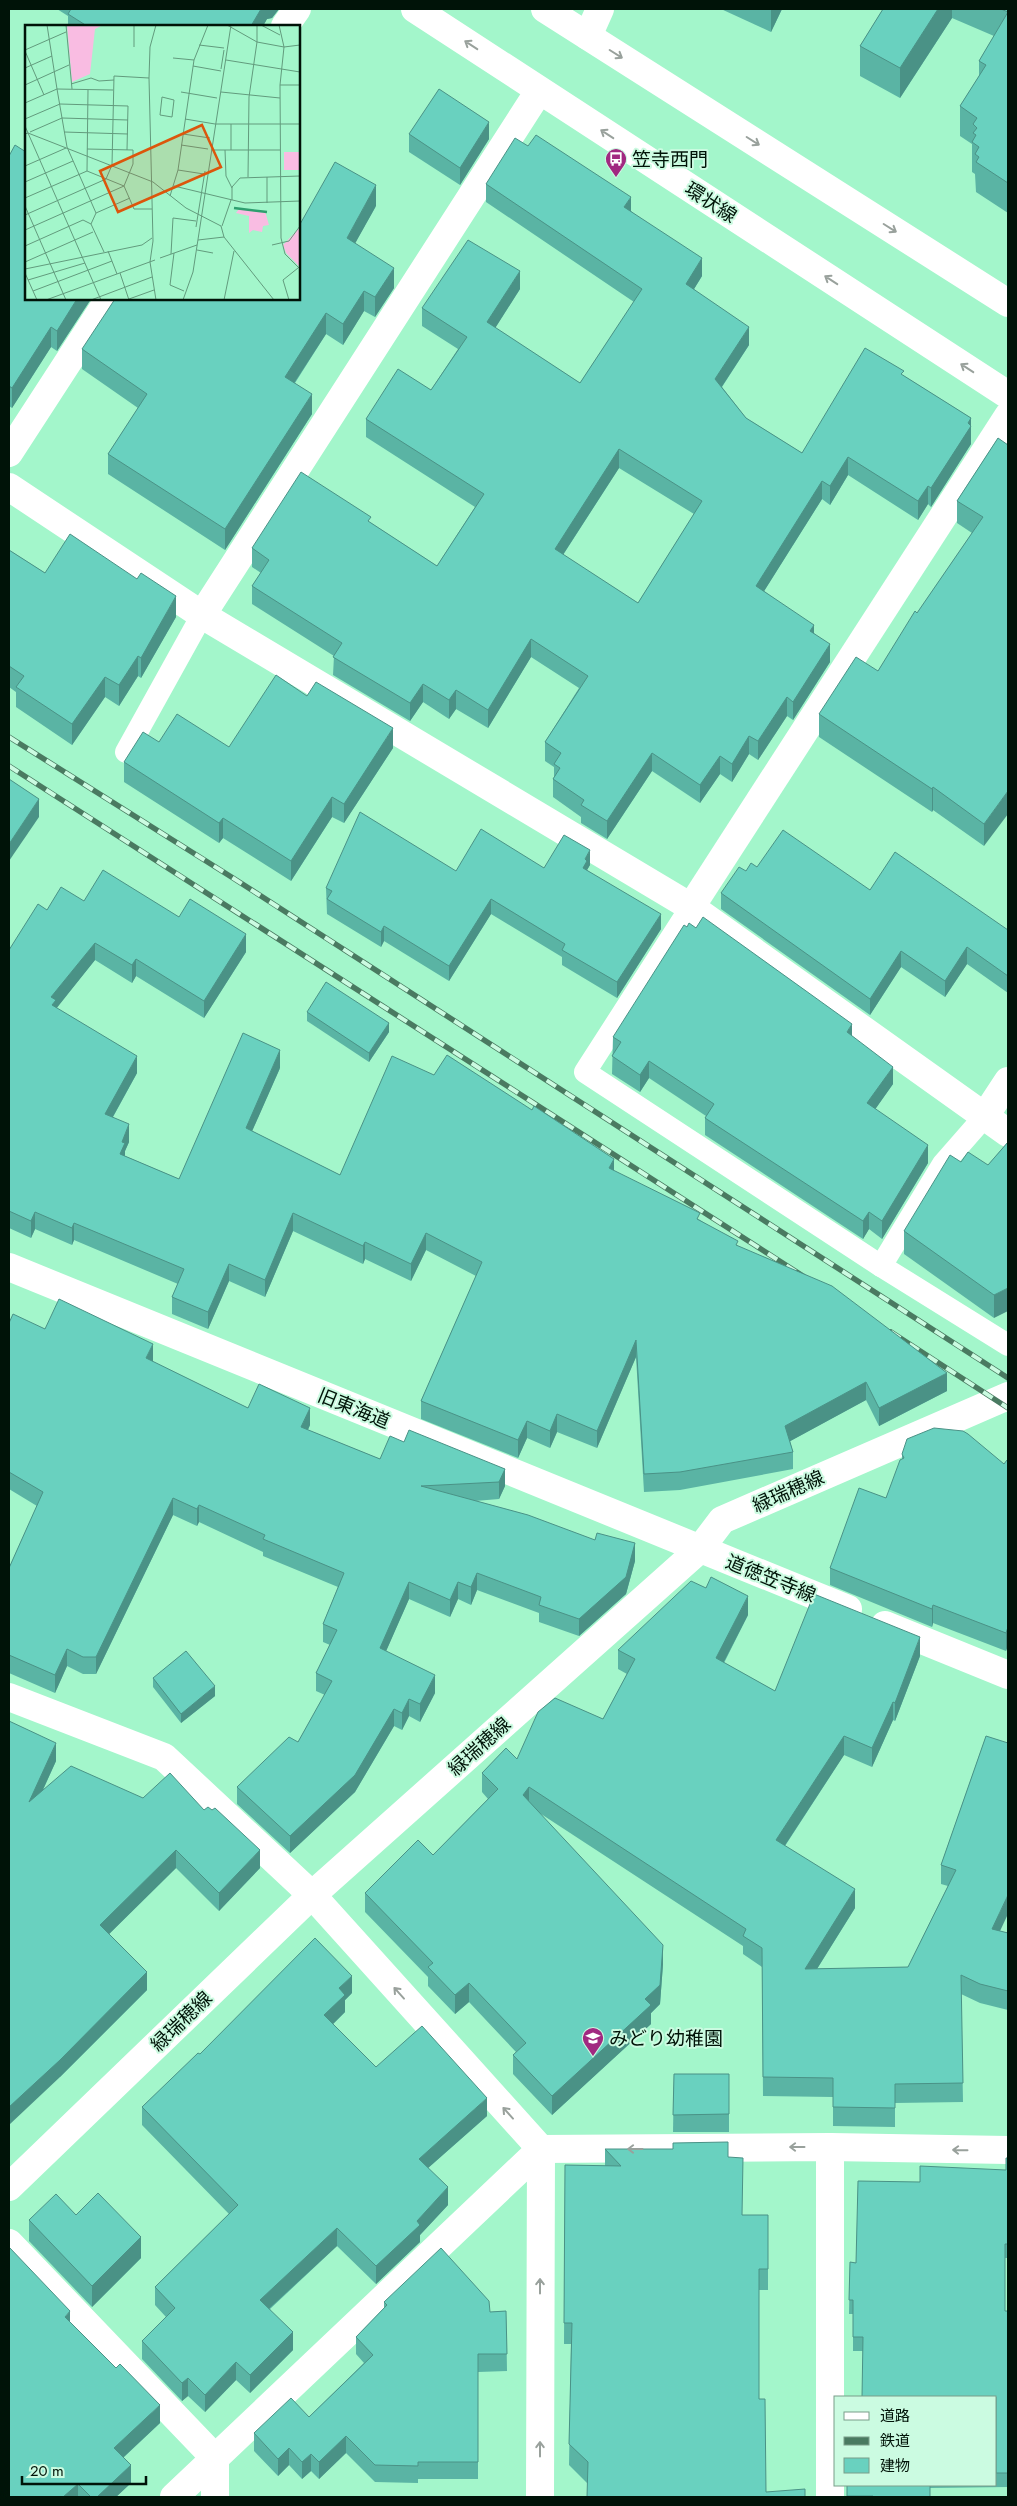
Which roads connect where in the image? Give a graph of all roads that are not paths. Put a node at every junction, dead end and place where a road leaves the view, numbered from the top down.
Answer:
1 (297, 9) edge
2 (415, 9) edge
3 (545, 9) edge
4 (600, 9) edge
5 (286, 25) edge
6 (588, 36) junction
7 (539, 91) junction
8 (107, 300) edge
9 (1008, 303) edge
10 (1008, 395) edge
11 (1008, 416) edge
12 (9, 452) edge
13 (9, 487) edge
14 (202, 615) junction
15 (126, 752) dead end
16 (691, 907) junction
17 (1008, 1081) edge
18 (985, 1116) junction
19 (1008, 1133) edge
20 (881, 1266) junction
21 (9, 1267) edge
22 (1008, 1346) edge
23 (1008, 1396) edge
24 (700, 1549) junction
25 (1008, 1675) edge
26 (9, 1697) edge
27 (312, 1896) junction
28 (830, 2147) junction
29 (541, 2149) junction
30 (1008, 2150) edge
31 (9, 2187) edge
32 (9, 2243) edge
33 (215, 2458) junction
34 (174, 2497) edge
35 (215, 2497) edge
36 (540, 2497) edge
37 (830, 2497) edge

1 - 5 street
7 -> 2 street, 環状線
3 - 6 street
4 - 6 street
6 -> 9 street
10 -> 7 street, 環状線
7 - 14 street
8 - 12 street
11 - 16 street
13 - 14 street
14 - 15 lane
14 - 16 street
16 - 18 street
16 - 20 lane
17 - 18 street
18 - 19 street
18 - 20 lane
20 - 22 lane
21 - 24 street, 旧東海道
23 - 24 street, 緑瑞穂線
24 - 25 street, 道徳笠寺線
24 - 27 street, 緑瑞穂線
26 - 27 street
29 -> 27 street
27 - 31 street, 緑瑞穂線
28 -> 29 street
30 -> 28 street
28 - 37 street
29 - 33 street
36 -> 29 street
32 - 33 street
33 - 34 street
33 - 35 street

